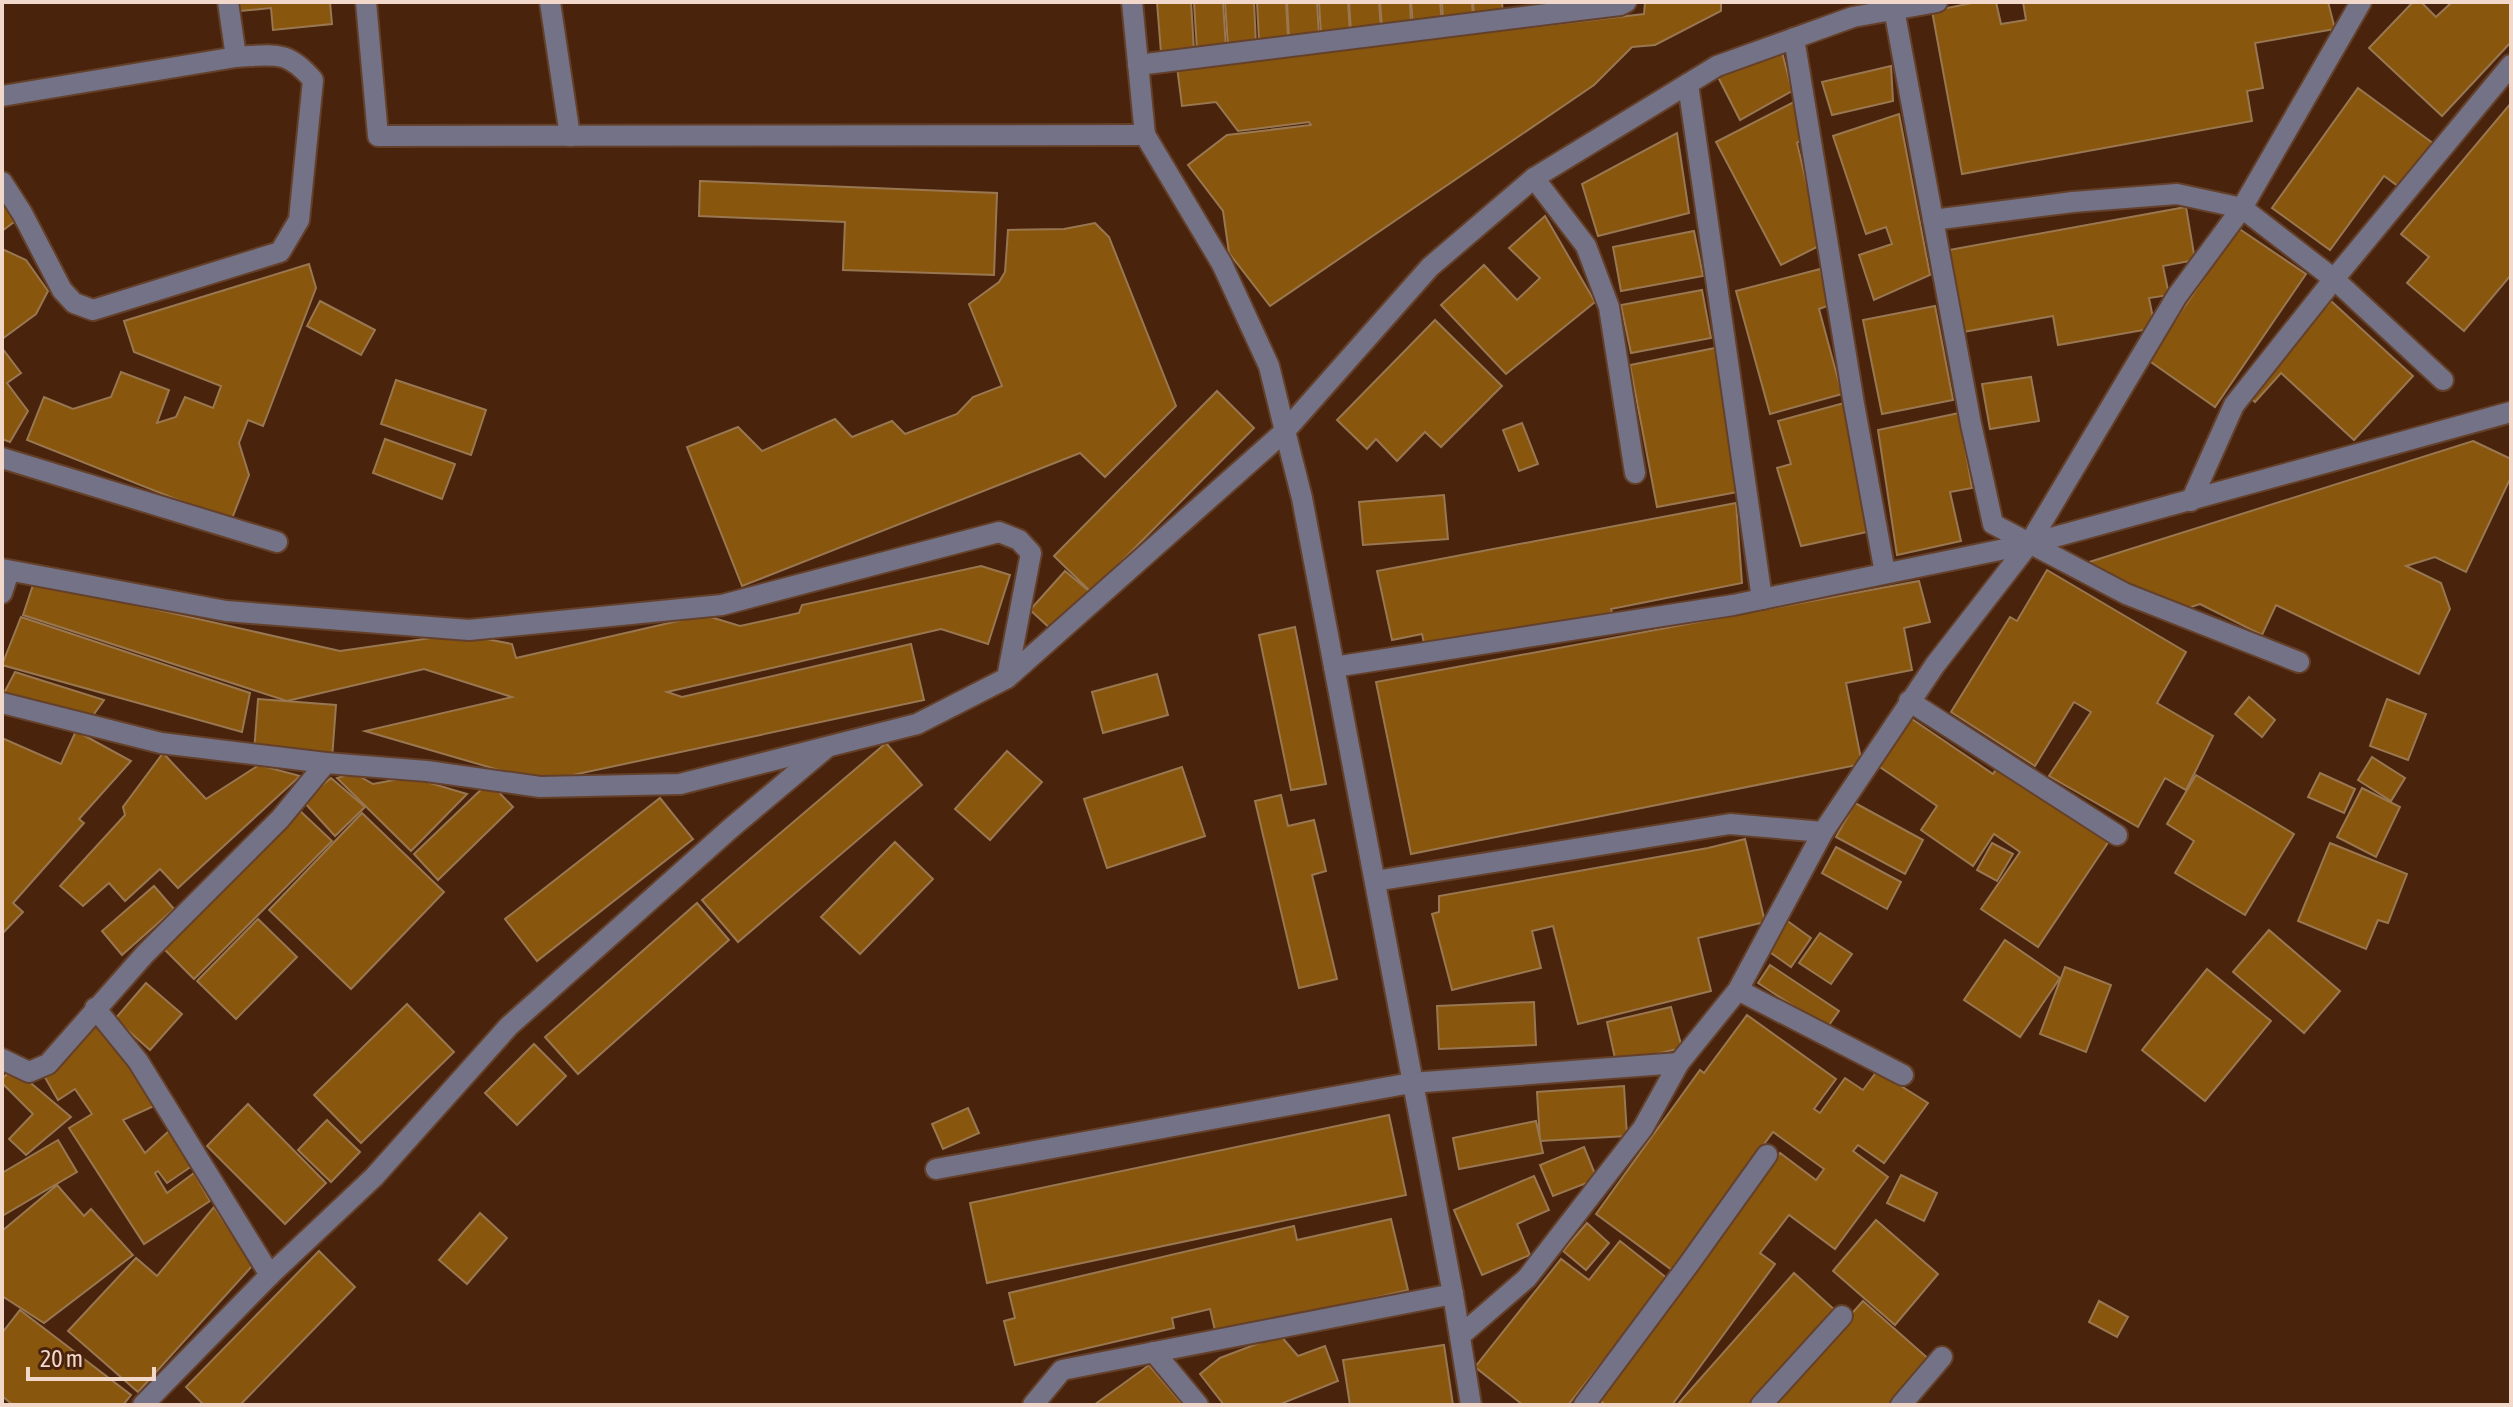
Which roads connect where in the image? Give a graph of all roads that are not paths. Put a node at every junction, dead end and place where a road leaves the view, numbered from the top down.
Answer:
1 (228, 2) edge
2 (366, 2) edge
3 (550, 2) edge
4 (1132, 2) edge
5 (1626, 2) edge
6 (1937, 2) edge
7 (2361, 2) edge
8 (1894, 9) junction
9 (1794, 38) junction
10 (236, 57) junction
11 (1138, 65) junction
12 (2511, 65) edge
13 (1688, 84) junction
14 (2, 96) edge
15 (1145, 135) junction
16 (570, 136) junction
17 (1534, 178) junction
18 (2, 182) edge
19 (2242, 208) junction
20 (1933, 220) junction
21 (2334, 279) junction
22 (2443, 380) dead end
23 (2511, 412) edge
24 (1285, 431) junction
25 (2, 458) edge
26 (1635, 473) dead end
27 (2191, 501) junction
28 (277, 542) dead end
29 (2029, 544) junction
30 (5, 570) edge
31 (1885, 573) junction
32 (2, 593) edge
33 (1762, 599) junction
34 (2299, 662) dead end
35 (1334, 667) junction
36 (1007, 678) junction
37 (1909, 701) junction
38 (2, 703) edge
39 (825, 749) junction
40 (326, 763) junction
41 (1823, 832) junction
42 (2117, 835) dead end
43 (1375, 881) junction
44 (1738, 990) junction
45 (95, 1008) junction
46 (2, 1059) edge
47 (1679, 1063) junction
48 (1903, 1075) dead end
49 (1411, 1083) junction
50 (1767, 1155) dead end
51 (936, 1169) dead end
52 (270, 1275) junction
53 (1453, 1294) junction
54 (1842, 1316) dead end
55 (1460, 1336) junction
56 (1154, 1352) junction
57 (1942, 1357) dead end
58 (143, 1405) edge
59 (1033, 1405) edge
60 (1198, 1405) edge
61 (1471, 1405) edge
62 (1584, 1405) edge
63 (1761, 1405) edge
64 (1901, 1405) edge

1 - 10 street
2 - 16 street
3 - 16 street
4 - 11 street
5 - 11 street
6 - 8 street
7 - 19 street
8 - 9 street
8 - 20 street
9 - 13 street
9 - 31 street
10 - 14 street
10 - 18 street
11 - 15 street
12 - 21 street
13 - 17 street
13 - 33 street
15 - 16 street
15 - 24 street
17 - 24 street
17 - 26 street
19 - 20 street
19 - 21 street
19 - 29 street
20 - 29 street
21 - 22 street
21 - 27 street
23 - 27 street
24 - 35 street
24 - 36 street
25 - 28 street
27 - 29 street
29 - 31 street
29 - 34 street
29 - 37 street
30 - 32 street
30 - 36 street
31 - 33 street
33 - 35 street
35 - 43 street
36 - 39 street
37 - 41 street
37 - 42 street
38 - 40 street
39 - 40 street
39 - 52 street
40 - 45 street
41 - 43 street
41 - 44 street
43 - 49 street
44 - 47 street
44 - 48 street
45 - 46 street
45 - 52 street
47 - 49 street
47 - 55 street
49 - 51 street
49 - 53 street
50 - 62 street
52 - 58 street
53 - 55 street
53 - 56 street
54 - 63 street
55 - 61 street
56 - 59 street
56 - 60 street
57 - 64 street

